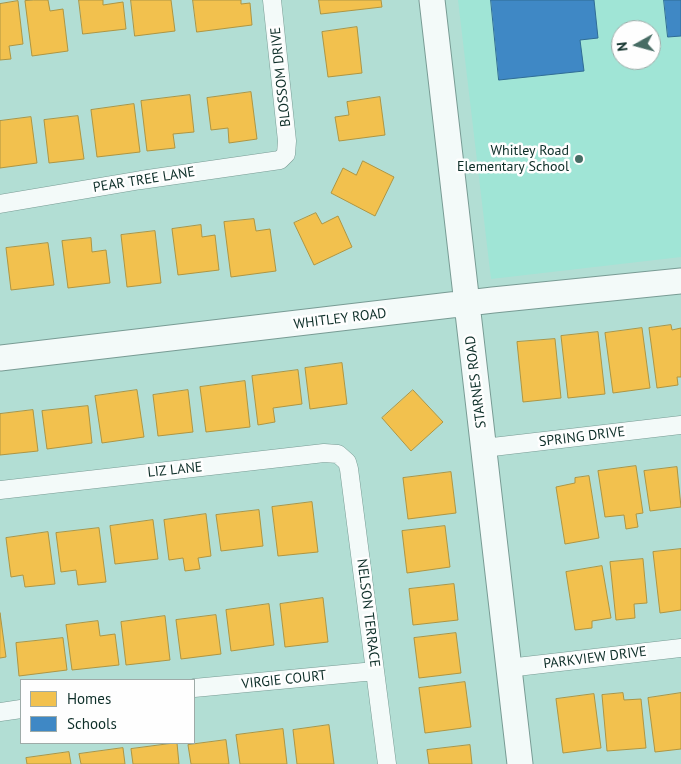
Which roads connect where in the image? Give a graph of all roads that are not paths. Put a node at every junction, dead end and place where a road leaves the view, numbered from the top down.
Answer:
1 (272, 0) edge
2 (432, 0) edge
3 (286, 154) joint
4 (0, 204) edge
5 (681, 281) edge
6 (467, 304) junction
7 (0, 358) edge
8 (681, 425) edge
9 (484, 448) junction
10 (347, 462) joint
11 (0, 490) edge
12 (681, 648) edge
13 (508, 668) junction
14 (375, 671) junction
15 (195, 688) edge
16 (20, 709) edge
17 (0, 712) edge
18 (387, 764) edge
19 (520, 764) edge

1 - 3 street, BLOSSOM DRIVE
2 - 6 main road, STARNES ROAD
3 - 4 street, PEAR TREE LANE
5 - 6 main road, WHITLEY ROAD
6 - 7 main road, WHITLEY ROAD
6 - 9 main road, STARNES ROAD
8 - 9 street, SPRING DRIVE
9 - 13 main road, STARNES ROAD
10 - 11 street, LIZ LANE
10 - 14 street, NELSON TERRACE
12 - 13 street, PARKVIEW DRIVE
13 - 19 main road, STARNES ROAD
14 - 15 street, VIRGIE COURT
14 - 18 street, NELSON TERRACE
16 - 17 street

